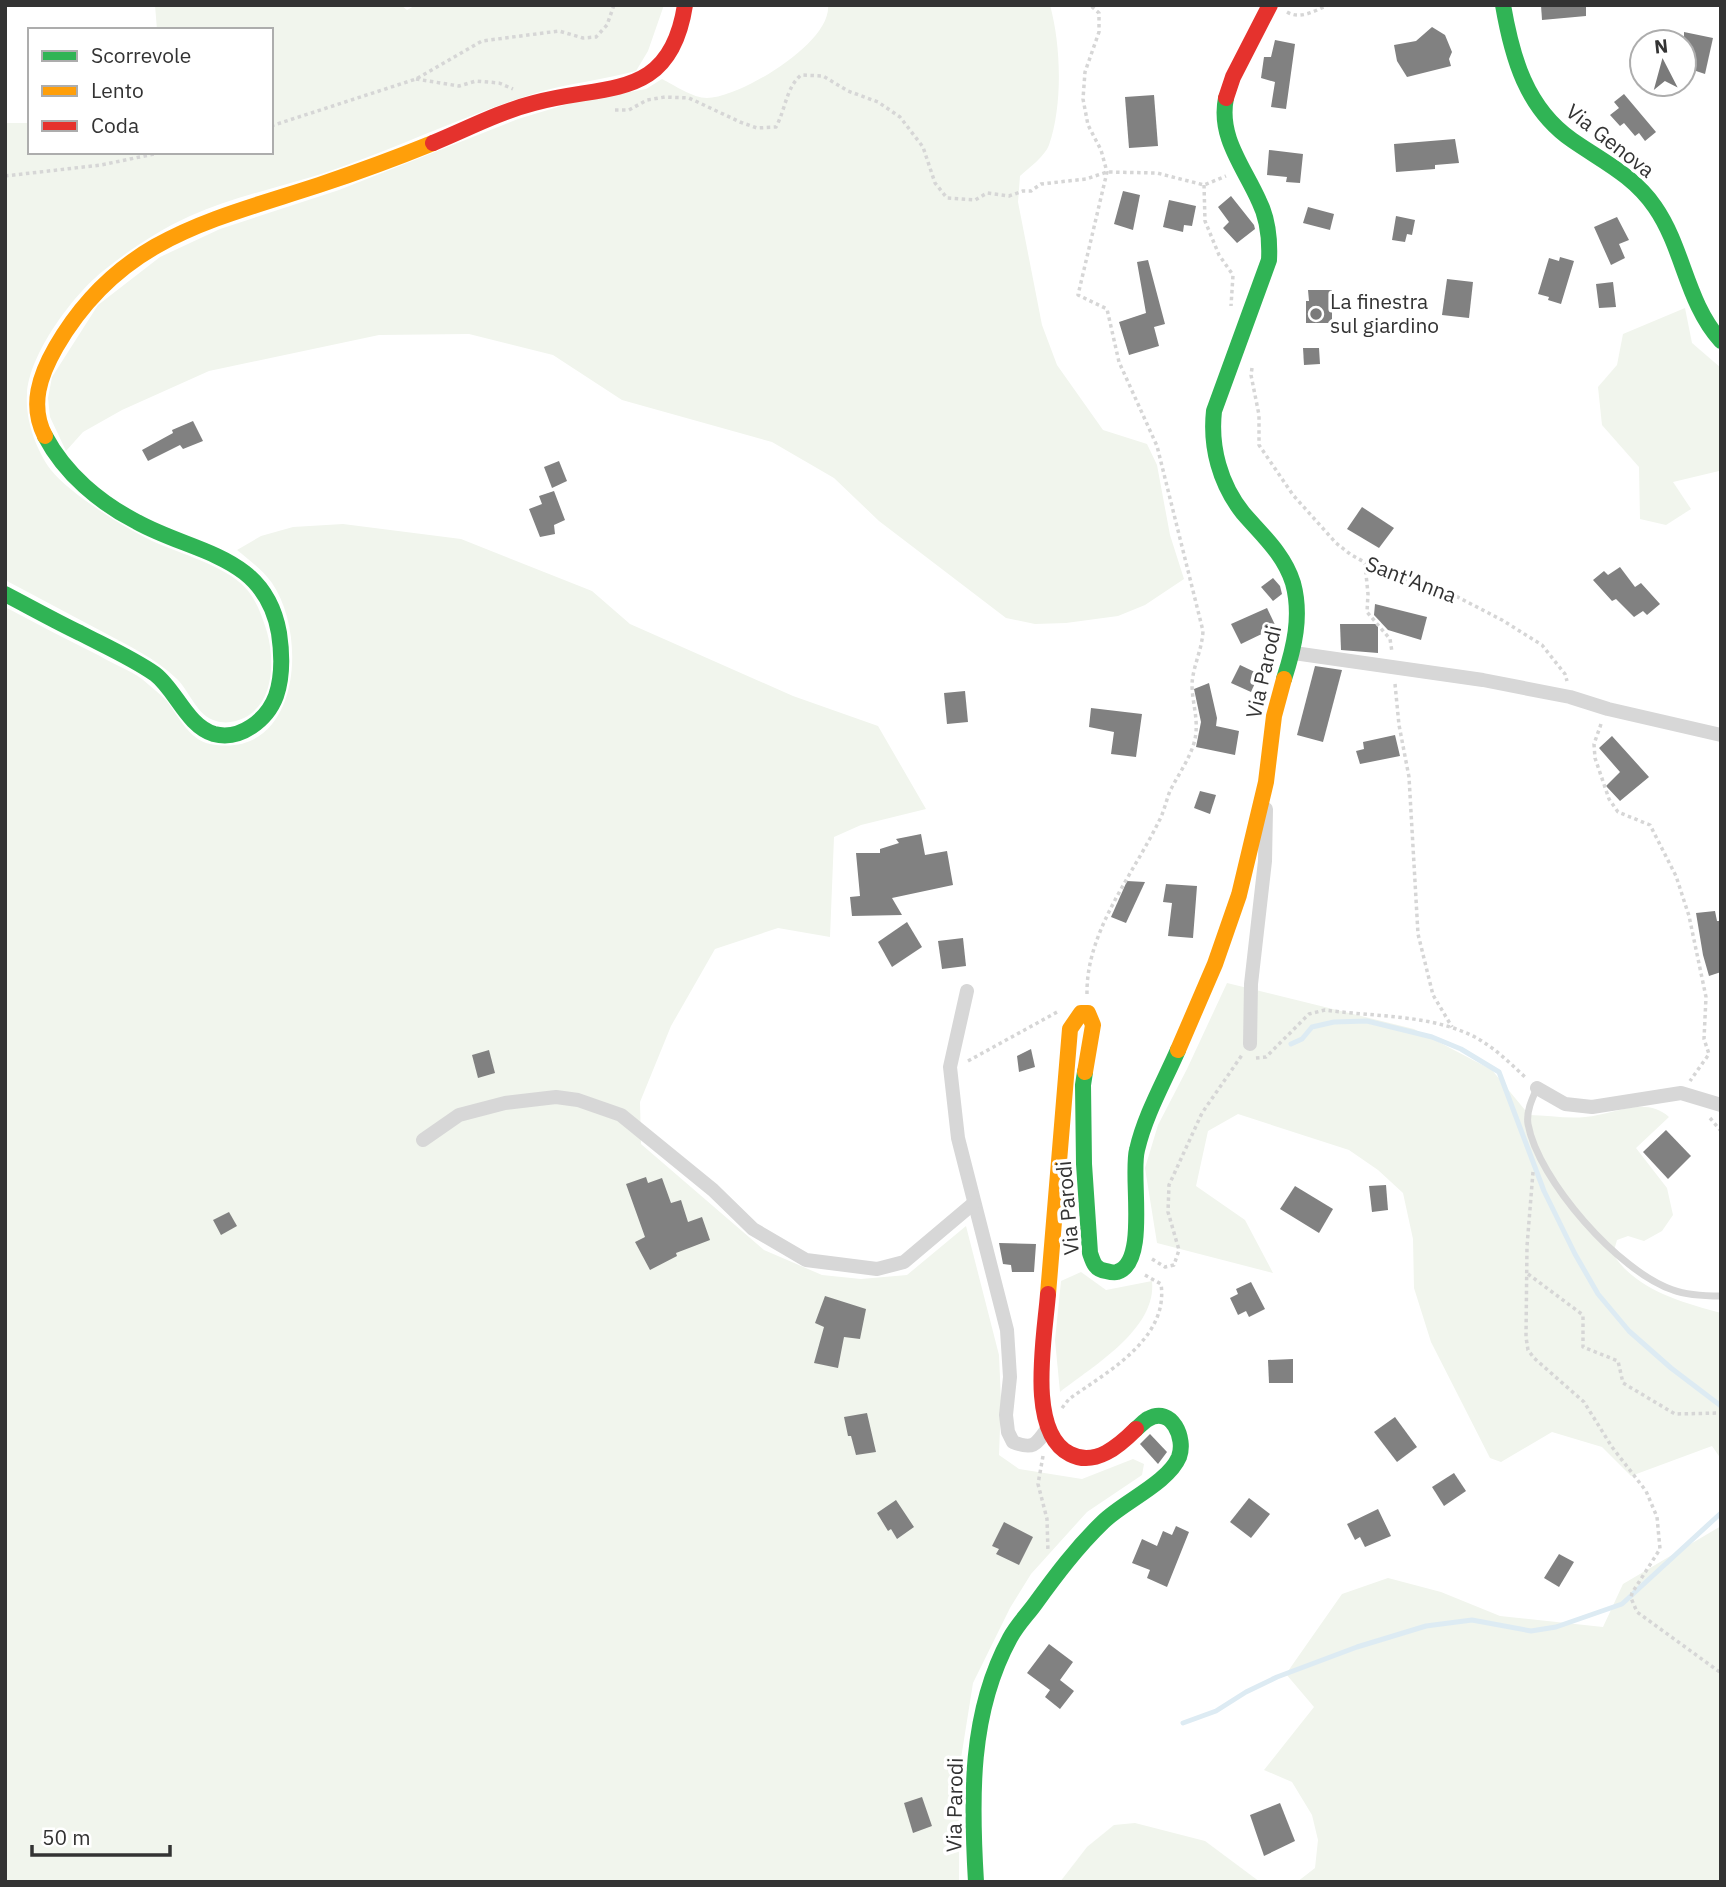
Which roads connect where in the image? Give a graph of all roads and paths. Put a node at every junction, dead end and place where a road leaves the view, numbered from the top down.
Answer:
1 (614, 5) edge
2 (685, 5) edge
3 (1090, 5) edge
4 (1328, 5) edge
5 (1503, 5) edge
6 (1278, 8) edge
7 (416, 79) junction
8 (523, 87) dead end
9 (615, 110) dead end
10 (273, 125) edge
11 (154, 154) edge
12 (1240, 167) junction
13 (1107, 172) junction
14 (5, 176) edge
15 (1204, 185) junction
16 (1248, 322) junction
17 (1721, 341) edge
18 (1252, 364) dead end
19 (1365, 563) junction
20 (5, 594) edge
21 (1294, 653) junction
22 (1394, 667) junction
23 (1570, 697) junction
24 (1608, 709) junction
25 (1721, 735) edge
26 (1266, 777) junction
27 (967, 991) dead end
28 (1065, 1004) dead end
29 (1088, 1013) junction
30 (1452, 1027) junction
31 (1250, 1044) junction
32 (950, 1067) junction
33 (1537, 1088) junction
34 (1682, 1093) junction
35 (1721, 1105) edge
36 (423, 1140) dead end
37 (1535, 1149) junction
38 (974, 1203) junction
39 (1135, 1252) junction
40 (1528, 1274) junction
41 (1721, 1296) edge
42 (1721, 1413) edge
43 (1047, 1429) junction
44 (1048, 1557) dead end
45 (1721, 1673) edge
46 (976, 1882) edge

1 - 7 path
2 - 20 street
3 - 13 path
4 - 6 path
5 - 17 street, Via Genova
6 - 12 street, Via Parodi
7 - 8 path
7 - 10 path
9 - 13 path
11 - 14 path
12 - 15 path
12 - 16 street, Via Parodi
13 - 15 path
13 - 29 path
15 - 16 path
16 - 21 street, Via Parodi
18 - 19 path, Sant'Anna
19 - 22 path
19 - 23 path, Sant'Anna
21 - 22 street
21 - 26 street, Via Parodi
22 - 23 street
22 - 30 path
23 - 24 street
24 - 25 street
24 - 34 path
26 - 31 street
26 - 39 street, Via Parodi
27 - 32 street
28 - 32 path
29 - 39 street, Via Parodi
29 - 43 street, Via Parodi
30 - 31 path
30 - 33 path
31 - 39 path
32 - 38 street
33 - 34 street
33 - 37 lane
34 - 35 street
36 - 38 street
37 - 40 path
37 - 41 lane
38 - 43 street
39 - 43 path
40 - 42 path
40 - 45 path
43 - 44 path
43 - 46 street, Via Parodi

